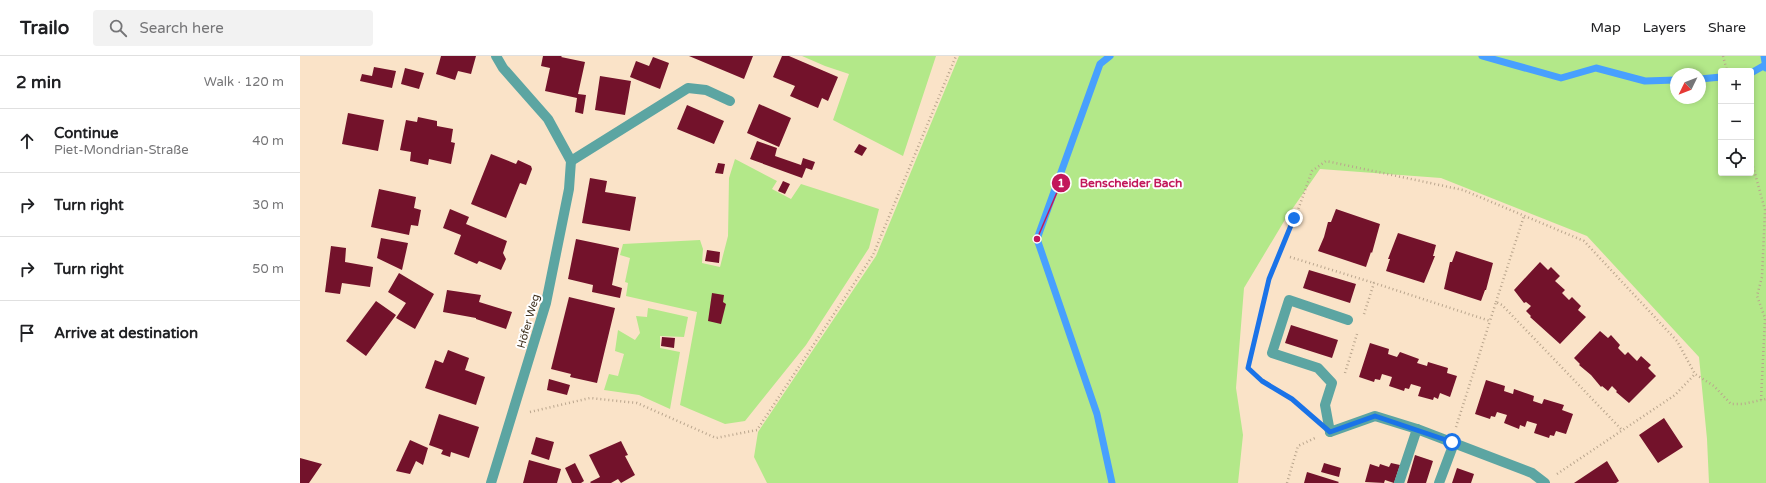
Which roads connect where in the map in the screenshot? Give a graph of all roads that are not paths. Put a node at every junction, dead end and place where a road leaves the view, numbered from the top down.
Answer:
1 (496, 56) edge
2 (730, 101) dead end
3 (571, 161) junction
4 (1348, 320) dead end
5 (1417, 429) junction
6 (1453, 443) junction
7 (1545, 482) edge
8 (491, 483) edge
9 (1400, 483) edge
10 (1439, 483) edge

1 - 3 street
2 - 3 street
3 - 8 street, Höfer Weg
4 - 5 street
5 - 6 street
5 - 9 street
6 - 7 street
6 - 10 street

